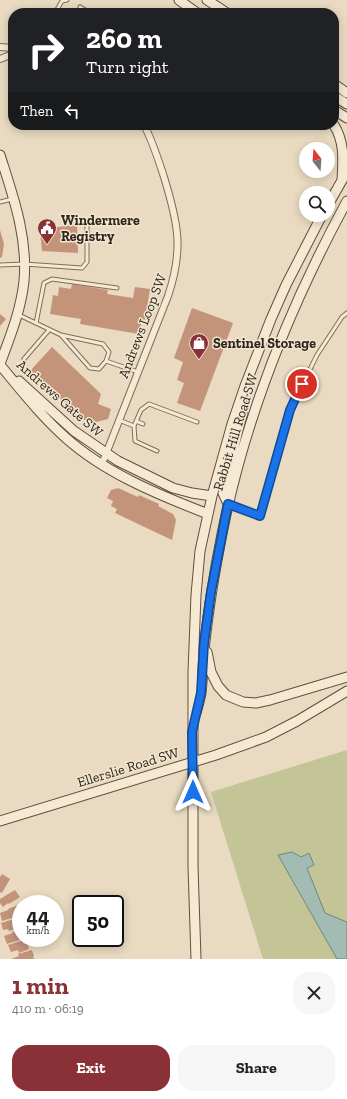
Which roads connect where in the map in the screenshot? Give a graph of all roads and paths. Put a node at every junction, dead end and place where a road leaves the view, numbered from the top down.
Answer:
1 (67, 0) edge
2 (179, 0) edge
3 (208, 0) edge
4 (58, 8) edge
5 (190, 8) edge
6 (220, 8) edge
7 (146, 130) edge
8 (337, 130) edge
9 (0, 155) edge
10 (347, 171) edge
11 (342, 180) junction
12 (335, 192) edge
13 (13, 198) junction
14 (347, 201) edge
15 (0, 202) edge
16 (318, 222) edge
17 (87, 223) dead end
18 (24, 264) junction
19 (0, 265) edge
20 (117, 288) dead end
21 (18, 314) junction
22 (347, 314) edge
23 (36, 323) junction
24 (49, 330) junction
25 (61, 336) junction
26 (24, 359) dead end
27 (106, 361) junction
28 (0, 364) edge
29 (138, 372) junction
30 (243, 393) junction
31 (119, 420) junction
32 (136, 421) junction
33 (197, 422) dead end
34 (143, 424) dead end
35 (134, 426) junction
36 (157, 451) dead end
37 (106, 453) junction
38 (102, 464) junction
39 (212, 496) junction
40 (228, 504) junction
41 (208, 514) junction
42 (204, 643) junction
43 (347, 677) edge
44 (347, 691) edge
45 (192, 732) junction
46 (193, 761) junction
47 (0, 821) edge
48 (196, 959) edge

1 - 4 lane
2 - 5 main road
3 - 6 main road
7 - 29 street, Andrews Loop SW
8 - 11 main road
9 - 13 main road
10 - 11 main road
11 - 12 main road
13 - 15 lane
13 - 18 main road
14 - 40 main road, Rabbit Hill Road SW
16 - 30 main road, Rabbit Hill Road SW
17 - 18 lane
18 - 19 lane
18 - 21 main road
20 - 23 lane
21 - 23 lane
21 - 28 main road
22 - 40 lane
23 - 24 lane
24 - 25 lane
24 - 26 lane
25 - 27 lane
25 - 27 lane
27 - 29 lane
28 - 37 main road, Andrews Gate SW
28 - 38 main road, Andrews Gate SW
29 - 31 street, Andrews Loop SW
30 - 39 main road, Rabbit Hill Road SW
30 - 40 main road
31 - 35 lane
31 - 37 street, Andrews Loop SW
32 - 33 lane
32 - 34 lane
32 - 35 lane
35 - 36 lane
37 - 38 street, Andrews Loop SW
37 - 39 main road, Andrews Gate SW
38 - 41 main road, Andrews Gate SW
39 - 41 main road, Rabbit Hill Road SW
40 - 42 main road, Rabbit Hill Road SW
41 - 45 main road, Rabbit Hill Road SW
42 - 43 main road
42 - 45 main road, Rabbit Hill Road SW
44 - 46 main road, Ellerslie Road SW
45 - 46 main road, Rabbit Hill Road SW
46 - 47 main road, Ellerslie Road SW
46 - 48 main road, Rabbit Hill Road SW

